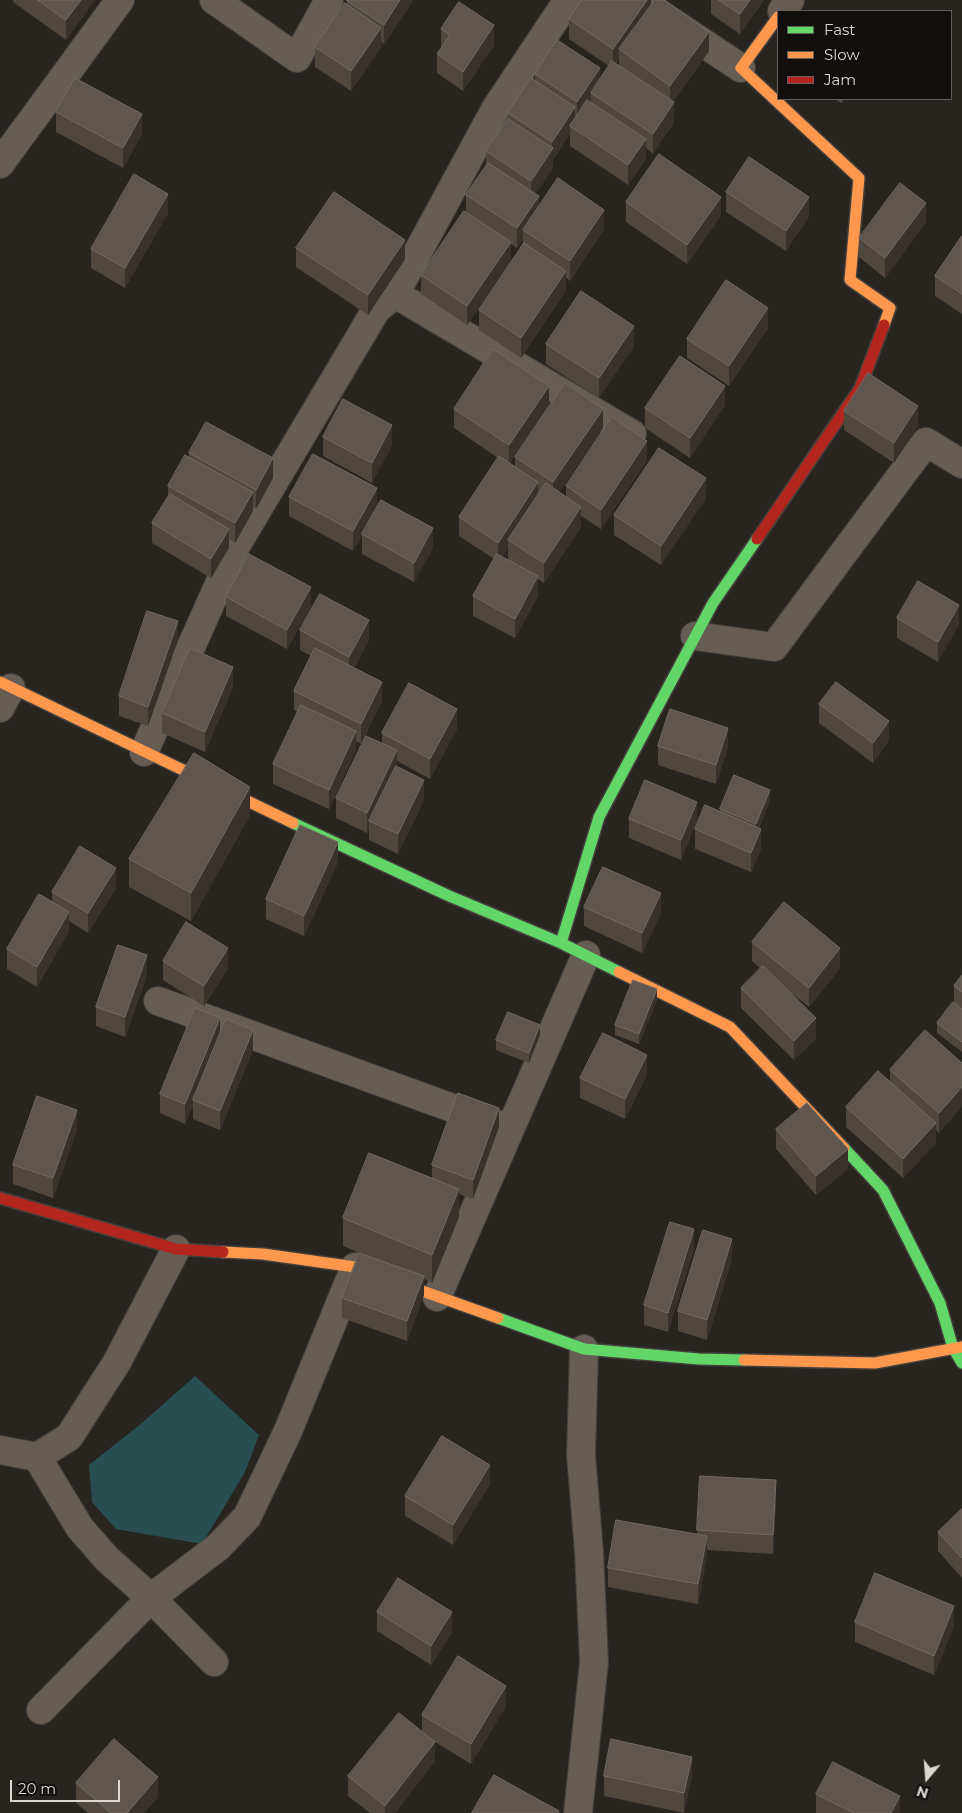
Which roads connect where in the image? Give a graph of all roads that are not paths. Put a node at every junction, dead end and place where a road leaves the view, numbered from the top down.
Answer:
1 (120, 0) edge
2 (214, 0) edge
3 (329, 0) edge
4 (568, 0) edge
5 (639, 0) edge
6 (777, 17) edge
7 (741, 68) junction
8 (0, 164) edge
9 (394, 294) junction
10 (632, 434) edge
11 (962, 464) edge
12 (695, 636) junction
13 (4, 693) edge
14 (144, 752) junction
15 (560, 943) junction
16 (586, 955) junction
17 (158, 1001) dead end
18 (510, 1130) junction
19 (0, 1198) edge
20 (176, 1249) junction
21 (355, 1267) junction
22 (437, 1297) junction
23 (958, 1348) edge
24 (584, 1349) junction
25 (962, 1362) edge
26 (0, 1450) edge
27 (37, 1457) junction
28 (151, 1598) junction
29 (214, 1662) dead end
30 (41, 1710) dead end
31 (578, 1813) edge

1 - 8 street
2 - 3 street
4 - 9 street
5 - 7 street
6 - 7 street
7 - 12 street
9 - 10 street
9 - 14 street
11 - 12 street
12 - 15 street
13 - 14 street
14 - 15 street
15 - 16 street
16 - 18 street
16 - 23 street
17 - 18 street
18 - 22 street
19 - 20 street
20 - 21 street
20 - 27 street
21 - 22 street
21 - 28 street
22 - 24 street
23 - 24 street
23 - 25 street
24 - 31 street
26 - 27 street
27 - 28 street
28 - 29 street
28 - 30 street

